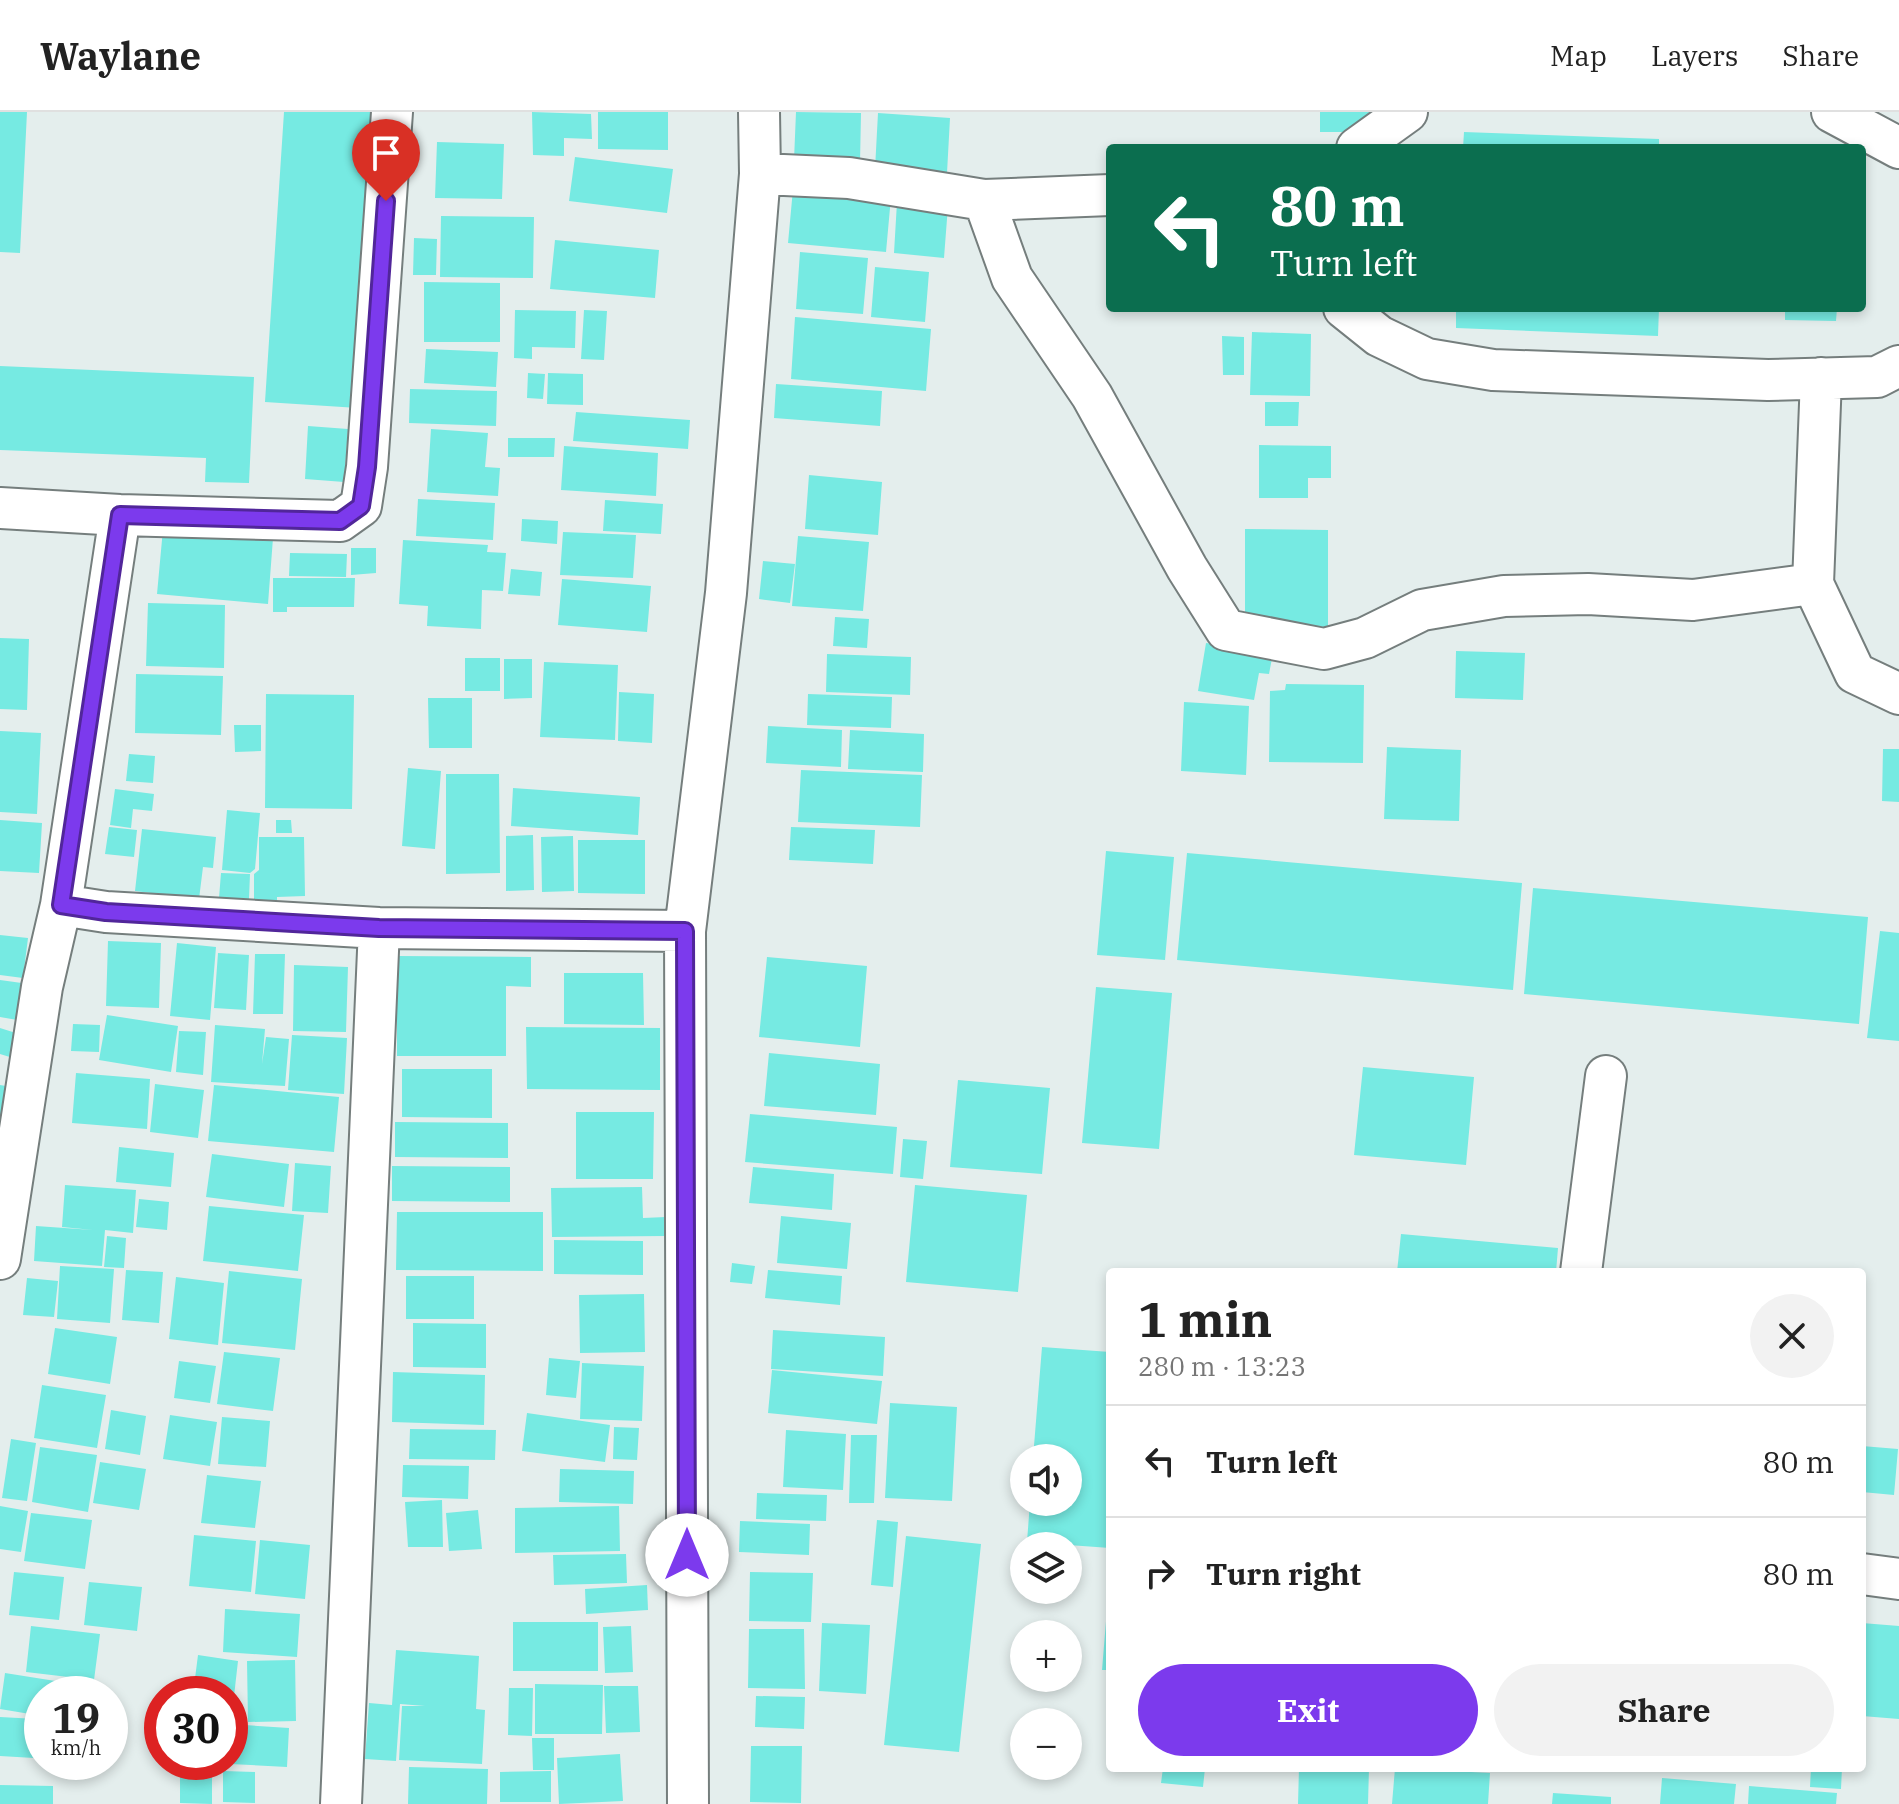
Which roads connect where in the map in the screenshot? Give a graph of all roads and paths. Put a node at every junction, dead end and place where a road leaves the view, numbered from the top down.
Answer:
1 (392, 112) edge
2 (759, 112) edge
3 (1407, 112) edge
4 (1832, 112) edge
5 (1363, 144) edge
6 (1899, 148) edge
7 (760, 174) junction
8 (1106, 195) edge
9 (984, 200) junction
10 (1349, 312) edge
11 (1899, 366) edge
12 (1821, 378) junction
13 (0, 508) edge
14 (120, 515) junction
15 (1813, 584) junction
16 (1899, 694) edge
17 (61, 905) junction
18 (379, 928) junction
19 (685, 931) junction
20 (1606, 1076) dead end
21 (0, 1259) edge
22 (1582, 1268) edge
23 (1866, 1575) edge
24 (1899, 1579) edge
25 (341, 1804) edge
26 (688, 1804) edge

1 - 14 street
2 - 7 street
3 - 5 street
4 - 6 street
7 - 9 street
7 - 19 street
8 - 9 street
9 - 15 street
10 - 12 street
11 - 12 street
12 - 15 street
13 - 14 street
14 - 17 street
15 - 16 street
17 - 18 street
17 - 21 street
18 - 19 street
18 - 25 street
19 - 26 street
20 - 22 street
23 - 24 street

